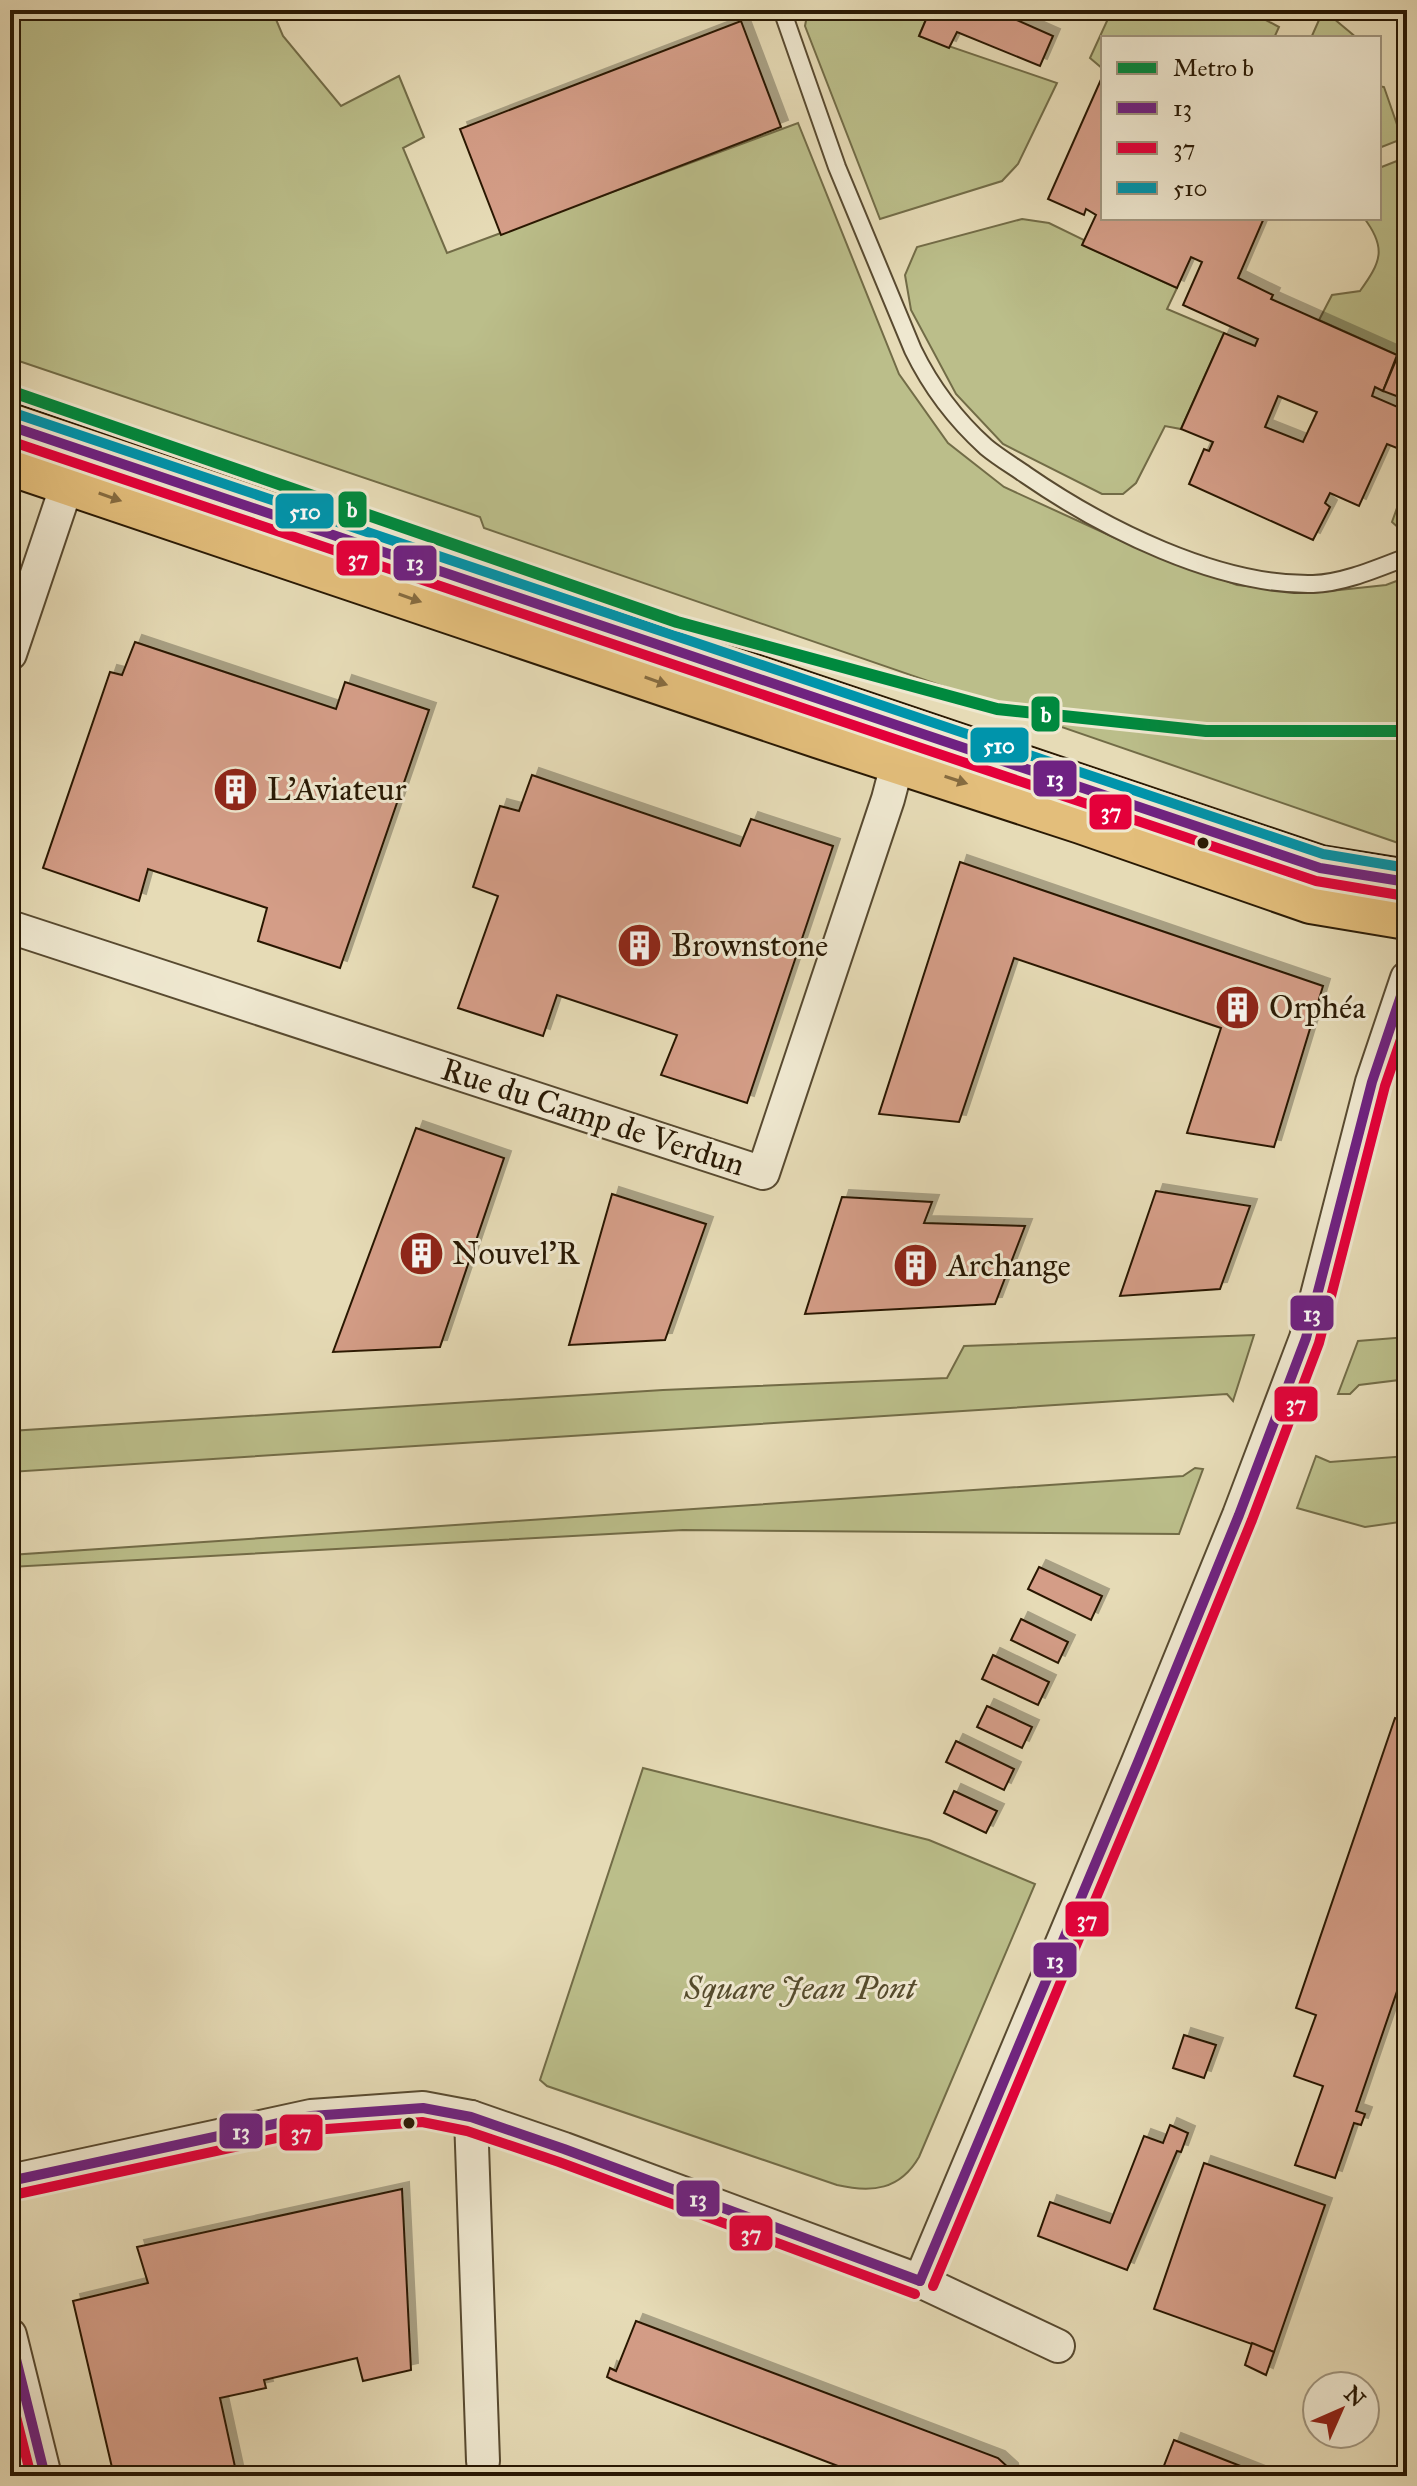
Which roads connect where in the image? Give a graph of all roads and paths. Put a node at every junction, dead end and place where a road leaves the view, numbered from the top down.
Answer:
1 (782, 10) edge
2 (10, 426) edge
3 (10, 463) edge
4 (73, 466) junction
5 (1407, 557) edge
6 (10, 654) edge
7 (898, 761) junction
8 (1407, 882) edge
9 (1407, 917) edge
10 (10, 927) edge
11 (1407, 978) edge
12 (471, 2117) junction
13 (10, 2181) edge
14 (920, 2281) junction
15 (10, 2335) edge
16 (1058, 2346) dead end
17 (483, 2461) dead end
18 (45, 2476) edge

1 - 5 lane
2 - 4 main road
3 - 4 main road
4 - 6 street
4 -> 7 main road
4 - 8 main road
7 -> 9 main road
7 - 10 street, Rue du Camp de Verdun
11 - 14 street
12 - 13 street
12 - 14 street
12 - 17 street
14 - 16 street
15 - 18 street

